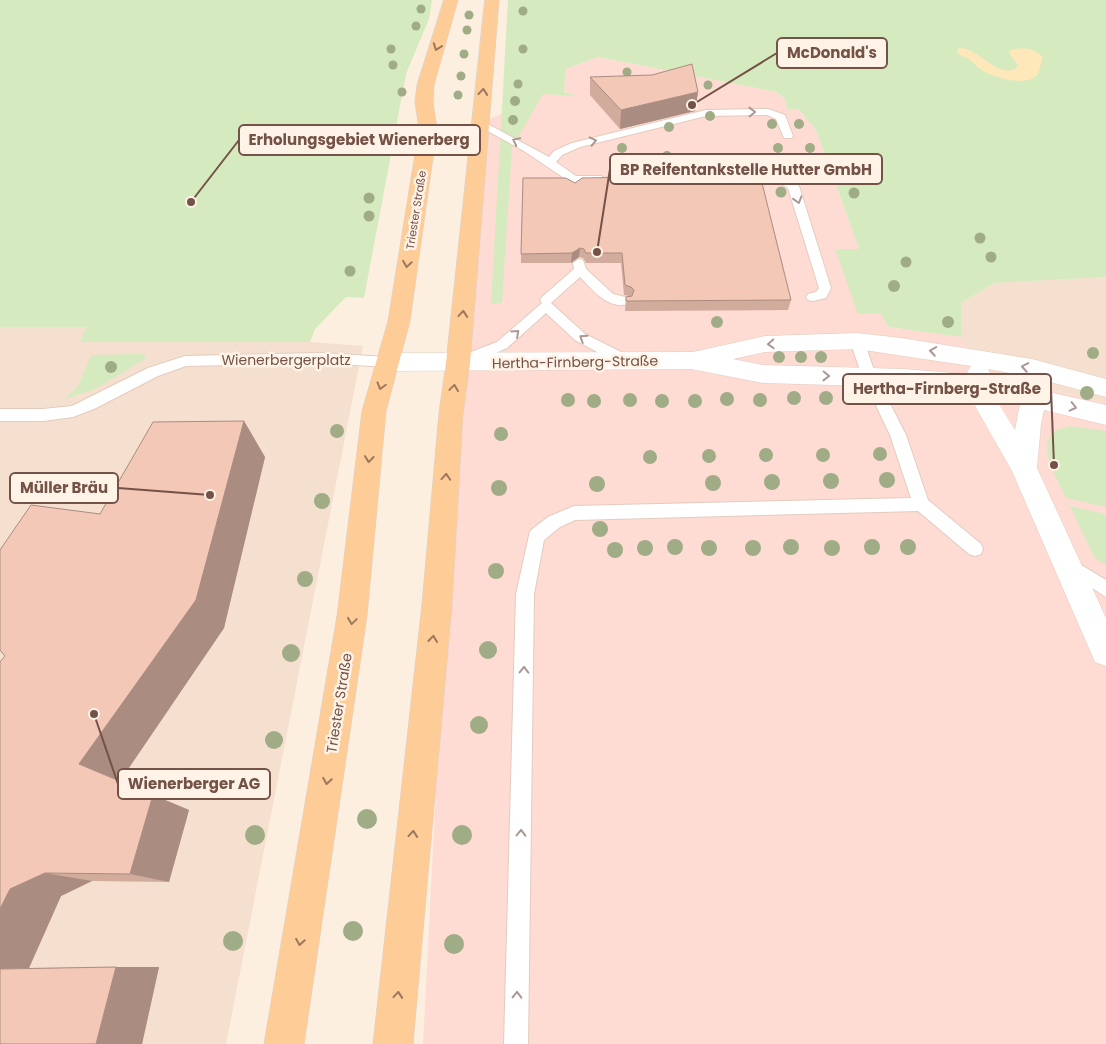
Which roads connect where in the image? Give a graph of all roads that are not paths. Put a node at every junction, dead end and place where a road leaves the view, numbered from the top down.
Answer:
1 (450, 0) edge
2 (492, 0) edge
3 (480, 124) junction
4 (788, 136) dead end
5 (550, 162) junction
6 (613, 179) edge
7 (633, 179) edge
8 (813, 297) dead end
9 (624, 302) edge
10 (547, 303) junction
11 (858, 341) junction
12 (691, 360) junction
13 (626, 361) junction
14 (388, 362) junction
15 (458, 363) junction
16 (978, 371) junction
17 (869, 376) junction
18 (1106, 388) edge
19 (1034, 398) junction
20 (0, 415) edge
21 (1106, 415) edge
22 (1024, 468) junction
23 (921, 504) junction
24 (975, 549) dead end
25 (1068, 563) junction
26 (1106, 589) edge
27 (1106, 652) edge
28 (284, 1044) edge
29 (393, 1044) edge
30 (516, 1044) edge

1 -> 14 main road, Triester Straße
3 -> 2 main road
5 -> 3 lane
15 -> 3 main road
5 -> 4 lane
5 - 6 lane
7 -> 8 lane
9 - 10 lane
13 -> 10 lane
15 -> 10 lane
11 -> 12 street, Hertha-Firnberg-Straße
16 -> 11 street, Hertha-Firnberg-Straße
11 - 17 lane
12 - 13 street, Hertha-Firnberg-Straße
12 -> 17 street, Hertha-Firnberg-Straße
13 - 15 street, Hertha-Firnberg-Straße
14 - 15 street
14 - 20 lane, Wienerbergerplatz
14 -> 28 main road, Triester Straße
29 -> 15 main road
16 - 17 street, Hertha-Firnberg-Straße
18 -> 16 street, Hertha-Firnberg-Straße
16 - 19 street, Hertha-Firnberg-Straße
16 - 22 street
17 - 23 lane
19 -> 21 street, Hertha-Firnberg-Straße
19 - 22 street
22 - 25 street
23 - 24 lane
30 -> 23 lane
25 - 26 lane
25 - 27 street

